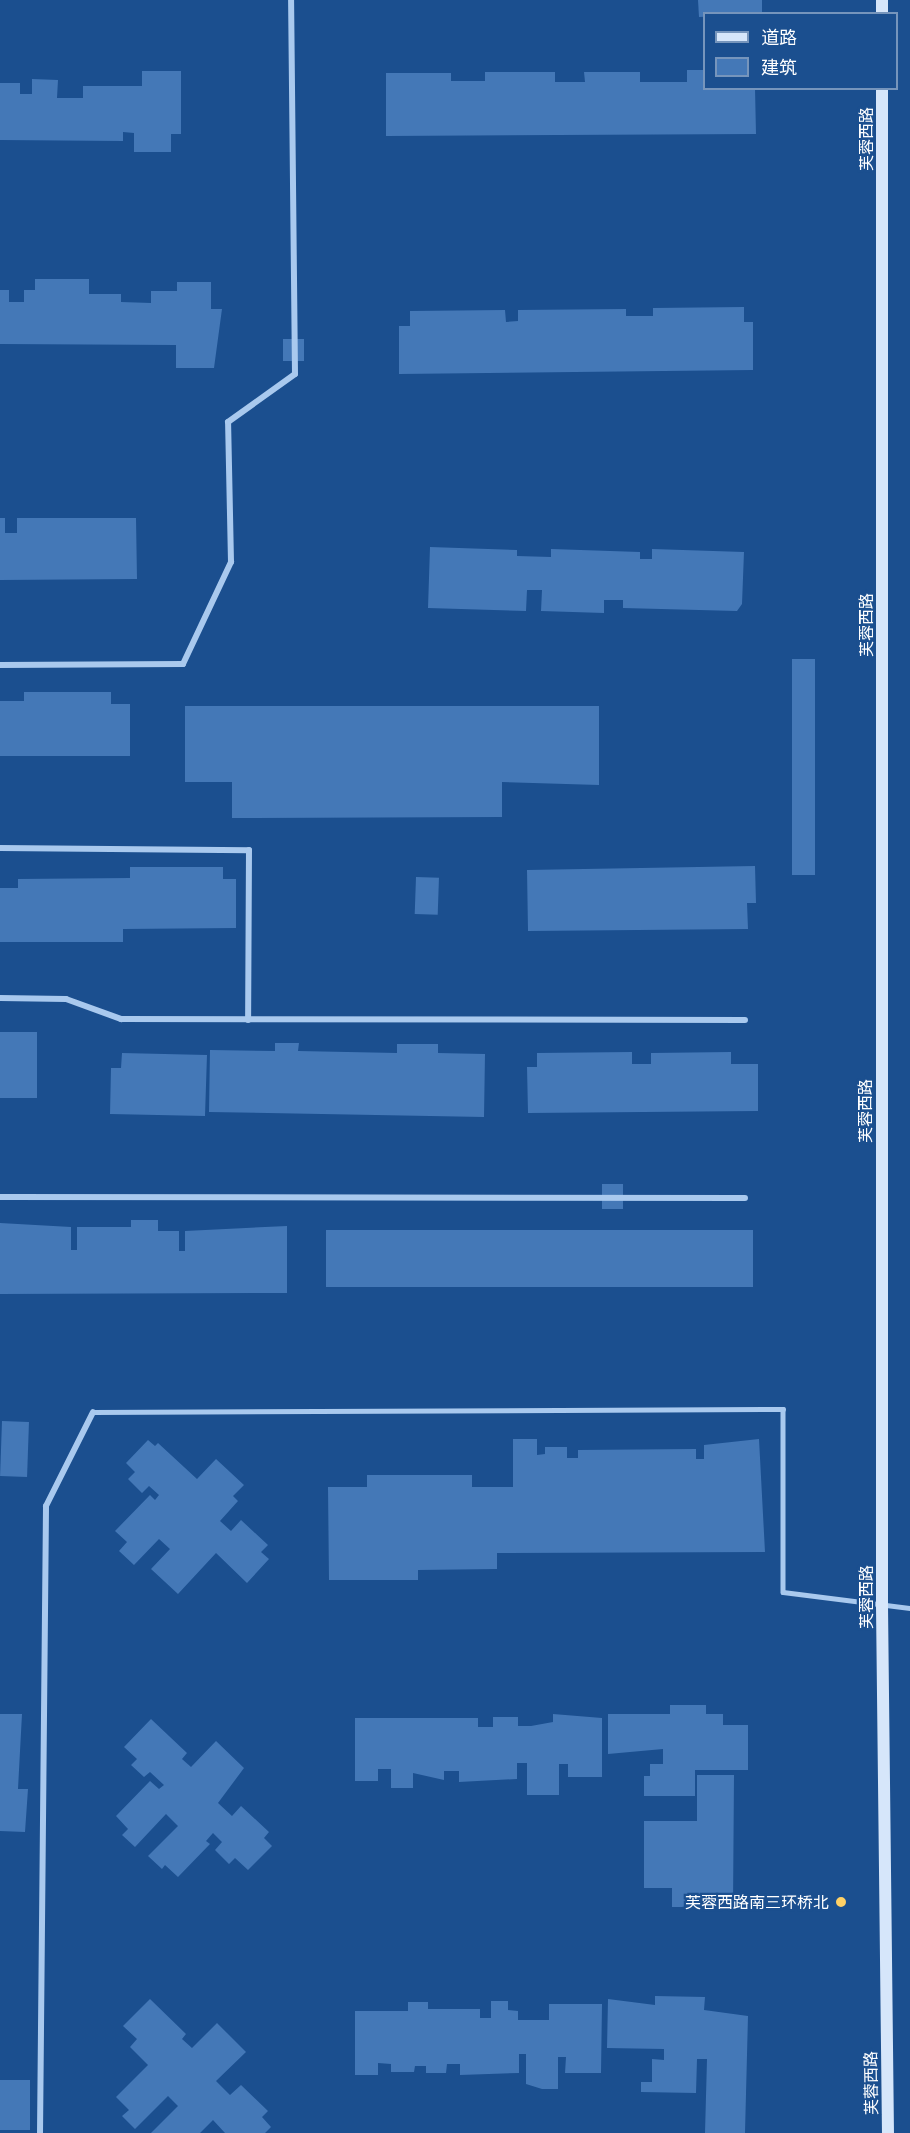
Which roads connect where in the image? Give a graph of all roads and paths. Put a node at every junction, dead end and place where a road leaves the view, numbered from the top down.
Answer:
1 (291, 0) edge
2 (882, 90) edge
3 (0, 665) edge
4 (0, 848) edge
5 (0, 998) edge
6 (248, 1020) junction
7 (745, 1020) dead end
8 (0, 1197) edge
9 (745, 1198) dead end
10 (93, 1412) joint
11 (882, 1605) junction
12 (910, 1608) edge
13 (40, 2133) edge
14 (888, 2133) edge

1 - 3 street
2 - 11 main road, 芙蓉西路
4 - 6 street
5 - 6 street
6 - 7 street
8 - 9 street
10 - 11 lane
10 - 13 street
11 - 12 lane
11 - 14 main road, 芙蓉西路

